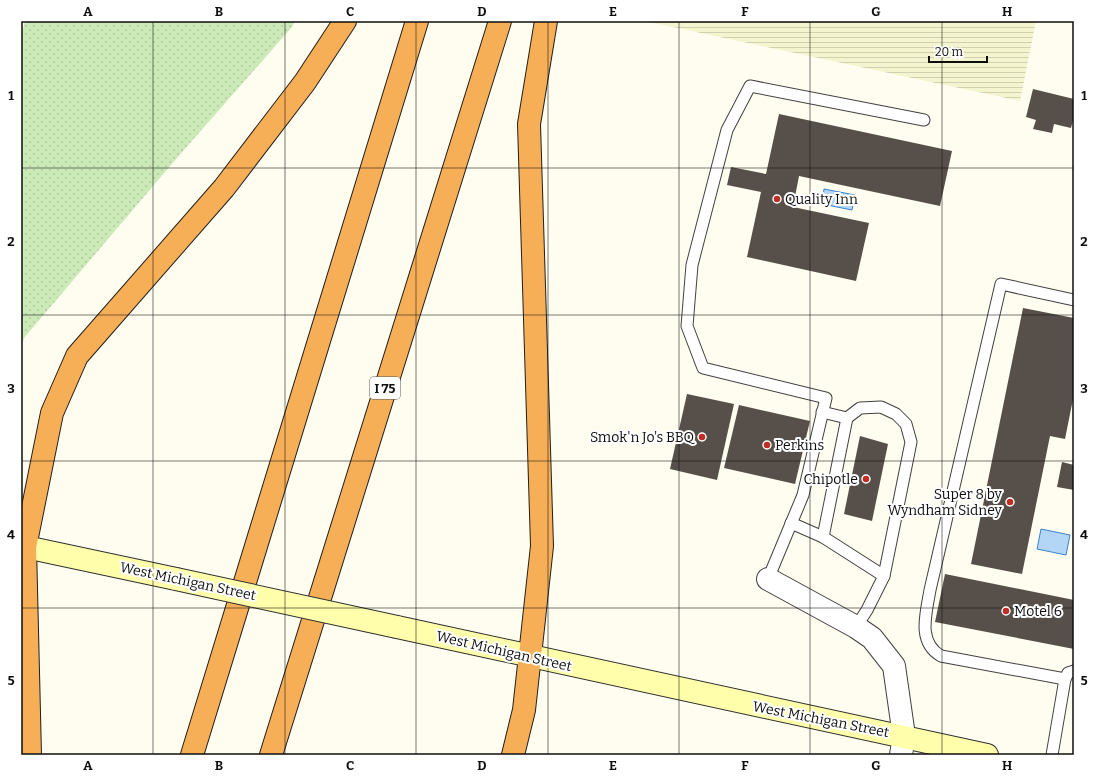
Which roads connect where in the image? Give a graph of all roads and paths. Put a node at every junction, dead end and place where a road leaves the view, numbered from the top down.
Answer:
1 (345, 21) edge
2 (417, 21) edge
3 (500, 21) edge
4 (546, 21) edge
5 (924, 120) dead end
6 (1074, 300) edge
7 (822, 412) junction
8 (847, 418) junction
9 (791, 523) junction
10 (823, 537) junction
11 (23, 546) edge
12 (884, 576) junction
13 (768, 579) joint
14 (856, 627) junction
15 (530, 657) junction
16 (1074, 671) edge
17 (1065, 679) junction
18 (903, 745) edge
19 (30, 755) edge
20 (192, 755) edge
21 (271, 755) edge
22 (513, 755) edge
23 (987, 755) edge
24 (1052, 755) edge

1 - 11 highway
2 - 20 highway
3 - 21 highway, I 75
4 - 15 highway
5 - 7 lane
6 - 17 lane
7 - 8 lane
7 - 9 lane
8 - 10 lane
8 - 12 lane
9 - 10 lane
9 - 13 lane
10 - 12 lane
11 - 15 main road, West Michigan Street, bridge
11 - 19 highway
12 - 14 lane
13 - 14 street
14 - 18 street
15 - 18 main road, West Michigan Street
15 - 22 highway
16 - 17 lane
17 - 24 lane
18 - 23 main road, West Michigan Street

